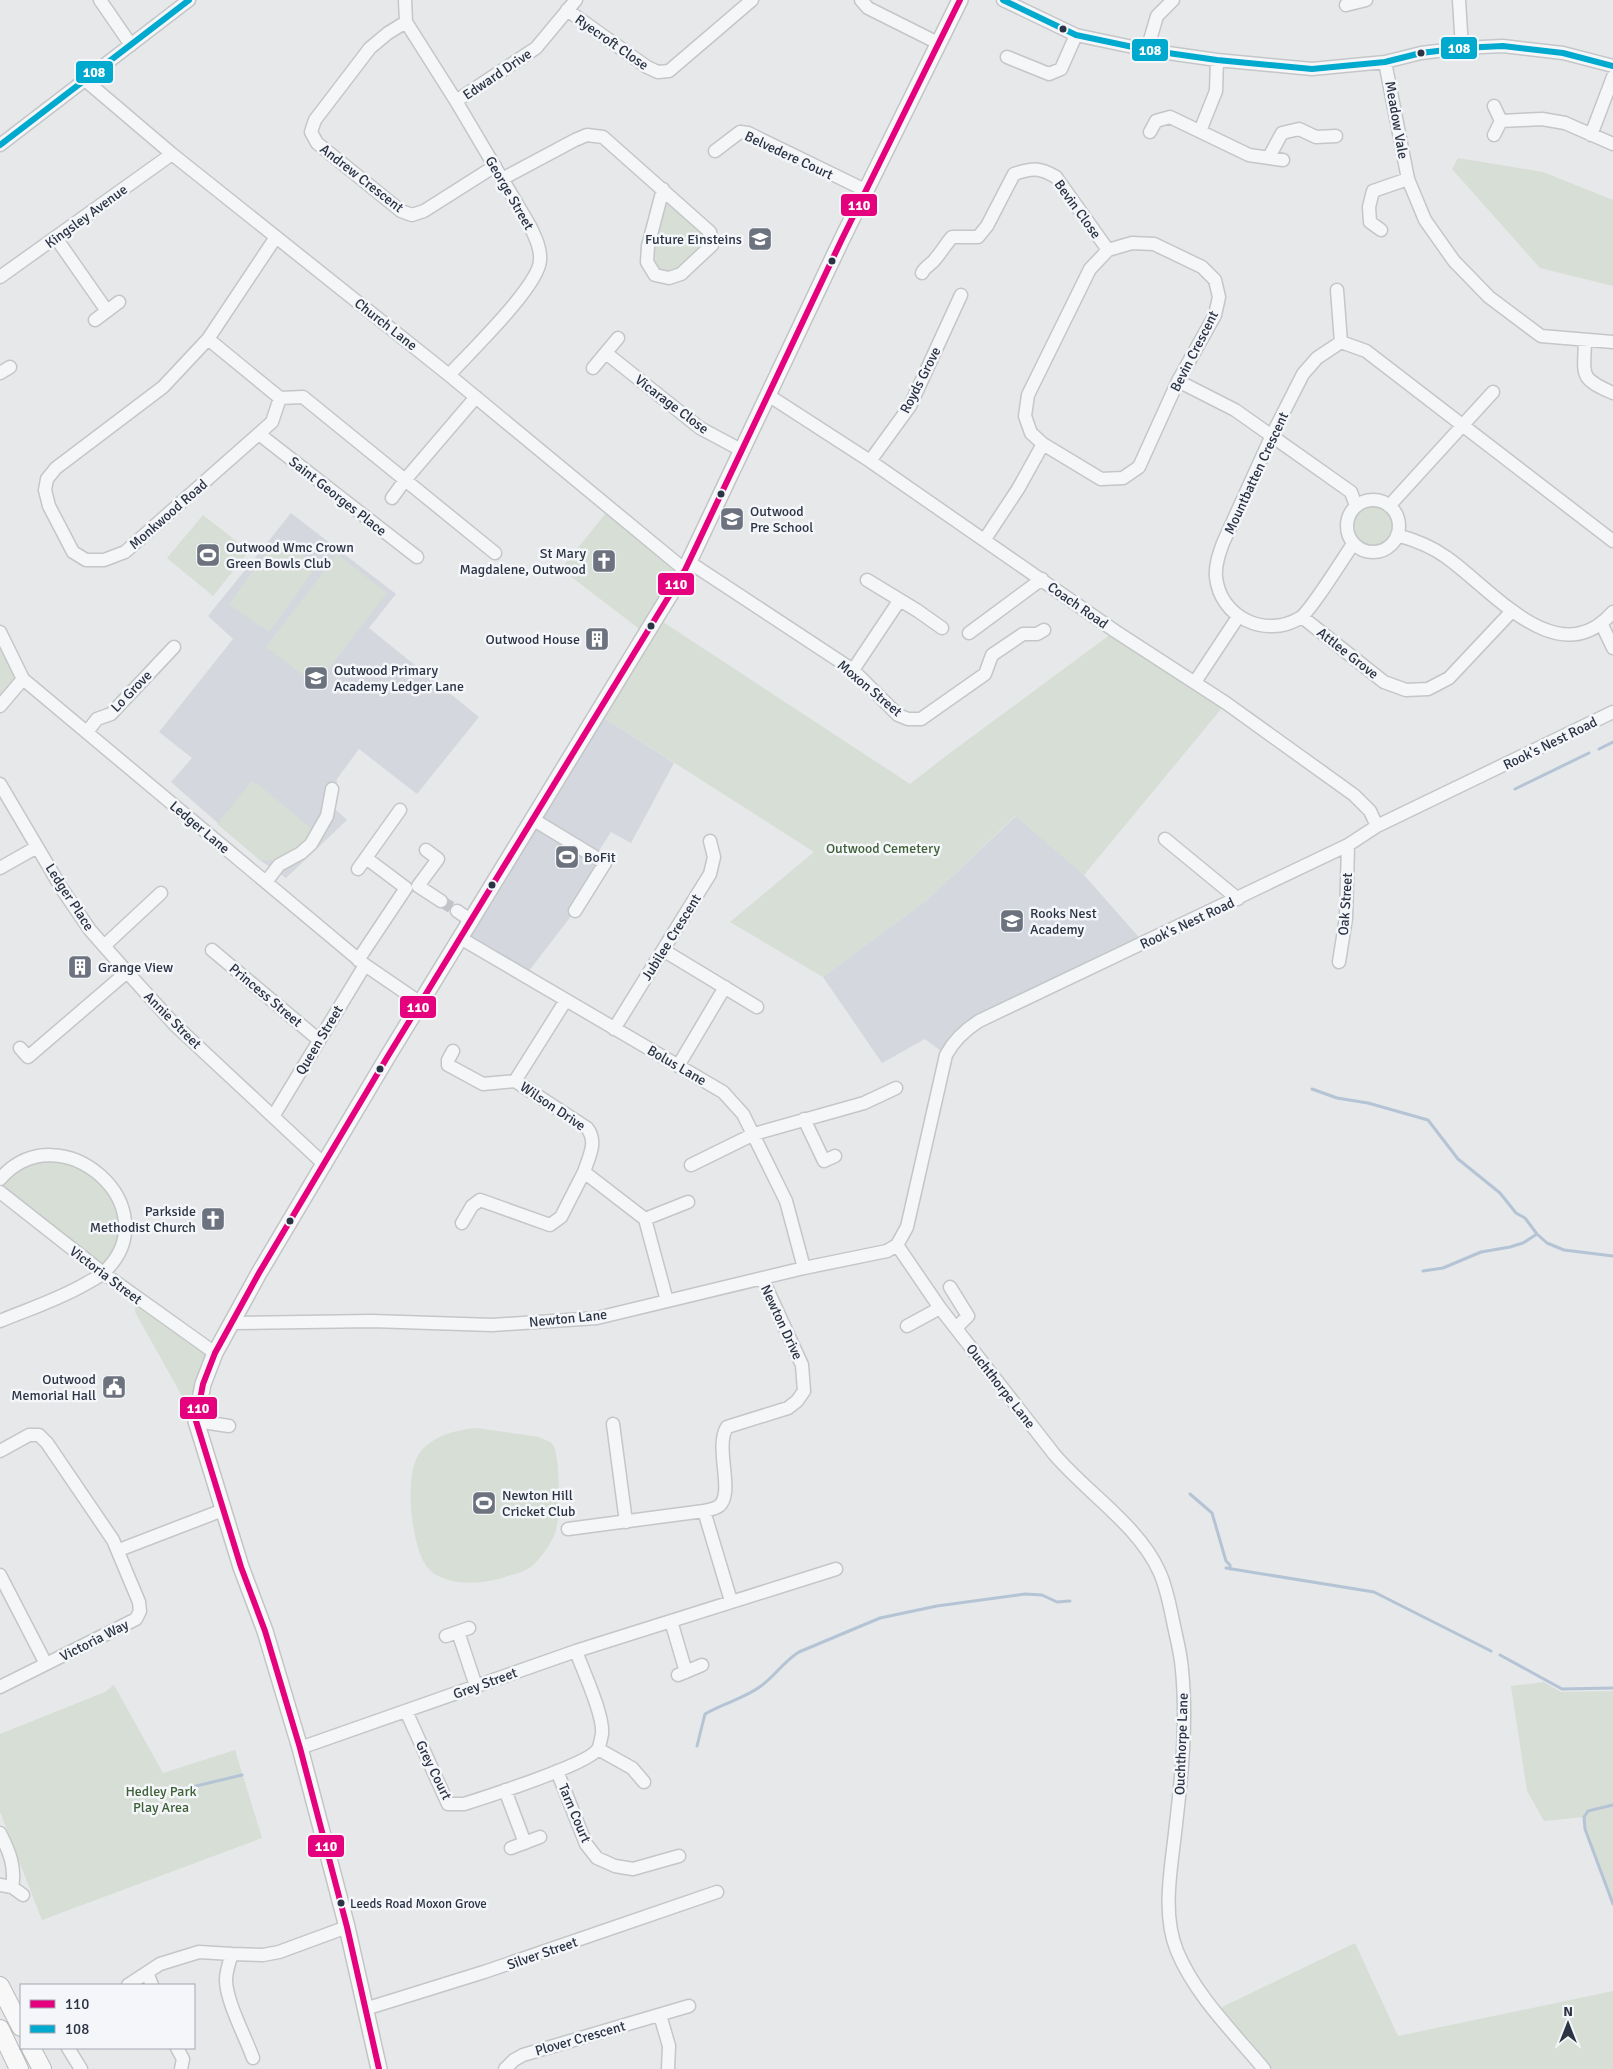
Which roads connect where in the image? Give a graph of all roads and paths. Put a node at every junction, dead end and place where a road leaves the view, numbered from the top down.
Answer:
1 (100, 0) edge
2 (189, 0) edge
3 (406, 0) edge
4 (576, 0) edge
5 (752, 0) edge
6 (861, 0) edge
7 (960, 0) edge
8 (1003, 0) edge
9 (1174, 0) edge
10 (1366, 0) edge
11 (1459, 0) edge
12 (174, 4) edge
13 (1347, 6) edge
14 (567, 10) junction
15 (406, 22) junction
16 (1076, 35) junction
17 (938, 43) junction
18 (131, 45) junction
19 (1462, 48) junction
20 (1147, 50) junction
21 (1007, 57) dead end
22 (1217, 60) junction
23 (1386, 62) junction
24 (1613, 66) edge
25 (1613, 77) edge
26 (85, 80) junction
27 (456, 101) junction
28 (1494, 106) dead end
29 (1501, 121) junction
30 (1200, 131) junction
31 (1150, 132) dead end
32 (1494, 135) dead end
33 (1592, 135) junction
34 (1336, 136) dead end
35 (1613, 144) edge
36 (0, 146) edge
37 (715, 151) dead end
38 (172, 154) junction
39 (1269, 157) junction
40 (1283, 160) dead end
41 (495, 166) junction
42 (502, 179) junction
43 (1408, 179) junction
44 (663, 189) junction
45 (867, 191) junction
46 (1381, 230) dead end
47 (276, 237) junction
48 (56, 238) junction
49 (1108, 250) junction
50 (922, 273) dead end
51 (0, 277) edge
52 (1337, 290) dead end
53 (961, 295) dead end
54 (120, 302) dead end
55 (108, 311) junction
56 (95, 320) dead end
57 (618, 338) dead end
58 (208, 339) junction
59 (1585, 341) junction
60 (1341, 342) junction
61 (1613, 342) edge
62 (606, 353) junction
63 (594, 368) dead end
64 (449, 375) junction
65 (1178, 381) junction
66 (1492, 392) dead end
67 (1613, 394) edge
68 (768, 395) junction
69 (476, 397) junction
70 (280, 398) junction
71 (1463, 425) junction
72 (260, 434) junction
73 (1272, 435) junction
74 (1043, 444) junction
75 (741, 450) junction
76 (870, 461) junction
77 (405, 480) junction
78 (392, 498) dead end
79 (1356, 506) junction
80 (1389, 506) junction
81 (1397, 535) junction
82 (985, 539) junction
83 (1613, 541) edge
84 (1353, 544) junction
85 (495, 553) dead end
86 (417, 558) dead end
87 (687, 566) junction
88 (1042, 579) junction
89 (866, 580) dead end
90 (899, 601) junction
91 (1512, 611) junction
92 (1613, 612) edge
93 (1238, 617) junction
94 (1302, 617) junction
95 (1602, 625) junction
96 (942, 628) dead end
97 (1044, 630) dead end
98 (0, 632) edge
99 (969, 632) dead end
100 (174, 647) dead end
101 (1613, 648) edge
102 (853, 670) junction
103 (23, 679) junction
104 (1195, 682) junction
105 (0, 706) edge
106 (1613, 712) edge
107 (87, 732) junction
108 (0, 784) edge
109 (332, 789) dead end
110 (400, 810) dead end
111 (534, 820) junction
112 (1377, 826) junction
113 (1165, 839) dead end
114 (710, 841) dead end
115 (1348, 845) junction
116 (38, 847) junction
117 (426, 850) dead end
118 (366, 858) junction
119 (0, 868) edge
120 (358, 869) dead end
121 (266, 882) junction
122 (160, 893) dead end
123 (1238, 899) junction
124 (441, 901) tunnel mouth
125 (457, 911) tunnel mouth
126 (575, 911) dead end
127 (472, 921) junction
128 (462, 938) junction
129 (104, 946) junction
130 (212, 950) dead end
131 (663, 950) junction
132 (362, 962) junction
133 (1339, 962) dead end
134 (127, 972) junction
135 (725, 987) junction
136 (566, 1000) junction
137 (422, 1004) junction
138 (757, 1007) dead end
139 (614, 1029) junction
140 (319, 1040) junction
141 (20, 1048) dead end
142 (453, 1051) dead end
143 (678, 1066) junction
144 (515, 1081) junction
145 (896, 1088) dead end
146 (274, 1115) junction
147 (804, 1119) junction
148 (754, 1134) junction
149 (835, 1156) dead end
150 (325, 1165) junction
151 (691, 1165) dead end
152 (584, 1172) junction
153 (0, 1179) edge
154 (0, 1192) edge
155 (688, 1202) dead end
156 (645, 1219) junction
157 (462, 1223) dead end
158 (897, 1245) junction
159 (804, 1268) junction
160 (103, 1273) junction
161 (762, 1278) junction
162 (950, 1286) dead end
163 (667, 1300) junction
164 (940, 1308) junction
165 (0, 1321) edge
166 (231, 1323) junction
167 (907, 1326) dead end
168 (956, 1328) junction
169 (216, 1353) junction
170 (196, 1421) junction
171 (613, 1424) dead end
172 (229, 1426) dead end
173 (0, 1451) edge
174 (223, 1510) junction
175 (704, 1511) junction
176 (626, 1522) junction
177 (568, 1529) dead end
178 (118, 1550) junction
179 (836, 1569) dead end
180 (0, 1575) edge
181 (731, 1601) junction
182 (671, 1621) junction
183 (458, 1632) dead end
184 (576, 1650) junction
185 (46, 1664) junction
186 (702, 1665) dead end
187 (476, 1686) junction
188 (0, 1687) edge
189 (406, 1711) junction
190 (300, 1748) junction
191 (598, 1750) junction
192 (557, 1771) junction
193 (644, 1782) dead end
194 (506, 1790) junction
195 (0, 1833) edge
196 (540, 1838) dead end
197 (526, 1843) junction
198 (511, 1848) dead end
199 (679, 1856) dead end
200 (6, 1886) edge
201 (718, 1892) dead end
202 (23, 1895) dead end
203 (347, 1927) junction
204 (232, 1954) junction
205 (149, 1979) edge
206 (132, 1984) edge
207 (0, 1986) edge
208 (689, 2006) dead end
209 (365, 2009) junction
210 (660, 2014) junction
211 (20, 2025) edge
212 (0, 2029) edge
213 (32, 2049) edge
214 (69, 2049) edge
215 (178, 2049) edge
216 (253, 2058) dead end
217 (19, 2069) edge
218 (42, 2069) edge
219 (81, 2069) edge
220 (181, 2069) edge
221 (379, 2069) edge
222 (505, 2069) edge
223 (668, 2069) edge
224 (1264, 2069) edge

1 - 18 street
2 - 12 street
3 - 15 street
4 - 14 street, Edward Drive
5 - 14 street, Ryecroft Close
6 - 17 street
7 - 17 main road
8 - 16 street
9 - 20 street
10 - 13 street
11 - 19 street
12 - 18 street
14 - 27 street, Edward Drive
15 - 27 street, George Street
15 - 41 street, Andrew Crescent
16 - 20 street
16 - 21 street
17 - 45 main road
18 - 26 street
19 - 23 street
19 - 24 street
20 - 22 street
22 - 23 street
22 - 30 street
23 - 43 street, Meadow Vale
25 - 33 street
26 - 36 street
26 - 38 street, Church Lane
27 - 41 street, George Street
28 - 29 street
29 - 32 street
29 - 33 street
30 - 31 street
30 - 39 street
33 - 35 street
34 - 39 street
37 - 45 street, Belvedere Court
38 - 47 street, Church Lane
38 - 48 street, Kingsley Avenue
39 - 40 street
41 - 42 street, George Street
42 - 44 street
42 - 64 street, George Street
43 - 46 street, Meadow Vale
43 - 59 street, Meadow Vale
44 - 44 street
45 - 68 main road
47 - 58 street, Monkwood Road
47 - 64 street, Church Lane
48 - 51 street, Kingsley Avenue
48 - 55 street
49 - 50 street, Bevin Close
49 - 65 street, Bevin Crescent
49 - 74 street, Bevin Crescent
52 - 60 street
53 - 76 street, Royds Grove
54 - 55 street
55 - 56 street
57 - 62 street
58 - 70 street
58 - 72 street, Monkwood Road
59 - 61 street, Meadow Vale
59 - 67 street
60 - 71 street
60 - 73 street, Mountbatten Crescent
62 - 63 street
62 - 75 street, Vicarage Close
64 - 69 street, Church Lane
65 - 73 street
65 - 74 street, Bevin Crescent
66 - 71 street
68 - 75 main road
68 - 76 street, Coach Road
69 - 77 street
69 - 87 street, Church Lane
70 - 72 street, Monkwood Road
70 - 77 street
71 - 80 street
71 - 83 street
72 - 86 street, Saint Georges Place
73 - 79 street
73 - 93 street, Mountbatten Crescent
74 - 82 street
75 - 87 main road
76 - 82 street, Coach Road
77 - 78 street
77 - 85 street
79 - 80 street
79 - 84 street
80 - 81 street
81 - 84 street
81 - 91 street
82 - 88 street, Coach Road
84 - 94 street
87 - 102 street, Moxon Street
87 - 111 main road
88 - 99 street
88 - 104 street, Coach Road
89 - 90 street
90 - 96 street
90 - 102 street
91 - 94 street, Attlee Grove
91 - 95 street
92 - 95 street
93 - 94 street
93 - 104 street
95 - 101 street
97 - 102 street, Moxon Street
98 - 103 street, Ledger Lane
100 - 107 street, Lo Grove
103 - 105 street
103 - 107 street, Ledger Lane
104 - 112 street, Coach Road
106 - 112 street, Rook's Nest Road
107 - 121 street, Ledger Lane
108 - 116 street, Ledger Place
109 - 121 street
110 - 118 street
111 - 126 street
111 - 127 main road
112 - 115 street, Rook's Nest Road
113 - 123 street
114 - 131 street, Jubilee Crescent
115 - 123 street, Rook's Nest Road
115 - 133 street, Oak Street
116 - 119 street
116 - 129 street, Ledger Place
117 - 124 street
118 - 120 street
118 - 132 street, Queen Street
121 - 132 street, Ledger Lane
122 - 129 street, Ledger Place
123 - 158 street, Rook's Nest Road
125 - 127 street
127 - 128 main road
128 - 136 street, Bolus Lane
128 - 137 main road
129 - 134 street, Ledger Place
130 - 140 street, Princess Street
131 - 135 street
131 - 139 street, Jubilee Crescent
132 - 137 street, Ledger Lane
132 - 140 street, Queen Street
134 - 141 street
134 - 146 street, Annie Street
135 - 138 street
135 - 143 street
136 - 139 street, Bolus Lane
136 - 144 street, Wilson Drive
137 - 150 main road
139 - 143 street, Bolus Lane
140 - 146 street, Queen Street
142 - 144 street, Wilson Drive
143 - 148 street, Bolus Lane
144 - 152 street, Wilson Drive
145 - 147 street
146 - 150 street, Annie Street
147 - 148 street
147 - 149 street
148 - 151 street
148 - 159 street, Bolus Lane
150 - 166 main road
152 - 156 street
152 - 157 street, Wilson Drive
153 - 160 street
154 - 160 street, Victoria Street
155 - 156 street
156 - 163 street
158 - 159 street, Newton Lane
158 - 164 street, Ouchthorpe Lane
159 - 161 street, Newton Lane
160 - 165 street
160 - 169 street, Victoria Street
161 - 163 street, Newton Lane
161 - 175 street, Newton Drive
162 - 168 street
163 - 166 street, Newton Lane
164 - 167 street
164 - 168 street, Ouchthorpe Lane
166 - 169 main road
168 - 224 street, Ouchthorpe Lane
169 - 170 main road
170 - 172 street
170 - 174 main road
171 - 176 street
173 - 178 street, Victoria Way
174 - 178 street
174 - 190 main road
175 - 176 street, Newton Drive
175 - 181 street
176 - 177 street, Newton Drive
178 - 185 street, Victoria Way
179 - 181 street, Grey Street
180 - 185 street, Victoria Way
181 - 182 street, Grey Street
182 - 184 street, Grey Street
182 - 186 street
183 - 187 street
184 - 187 street, Grey Street
184 - 191 street
185 - 188 street
187 - 189 street, Grey Street
189 - 190 street, Grey Street
189 - 194 street, Grey Court
190 - 203 main road
191 - 192 street, Grey Court
191 - 193 street
192 - 194 street, Grey Court
192 - 199 street, Tarn Court
194 - 197 street
195 - 200 street
196 - 197 street
197 - 198 street
200 - 202 street
201 - 209 street, Silver Street
203 - 204 street
203 - 209 main road
204 - 205 street
204 - 216 street
205 - 206 street
207 - 211 highway
208 - 210 street, Plover Crescent
209 - 221 main road
210 - 222 street, Plover Crescent
210 - 223 street
212 - 217 highway
213 - 218 highway
214 - 219 street
215 - 220 street

